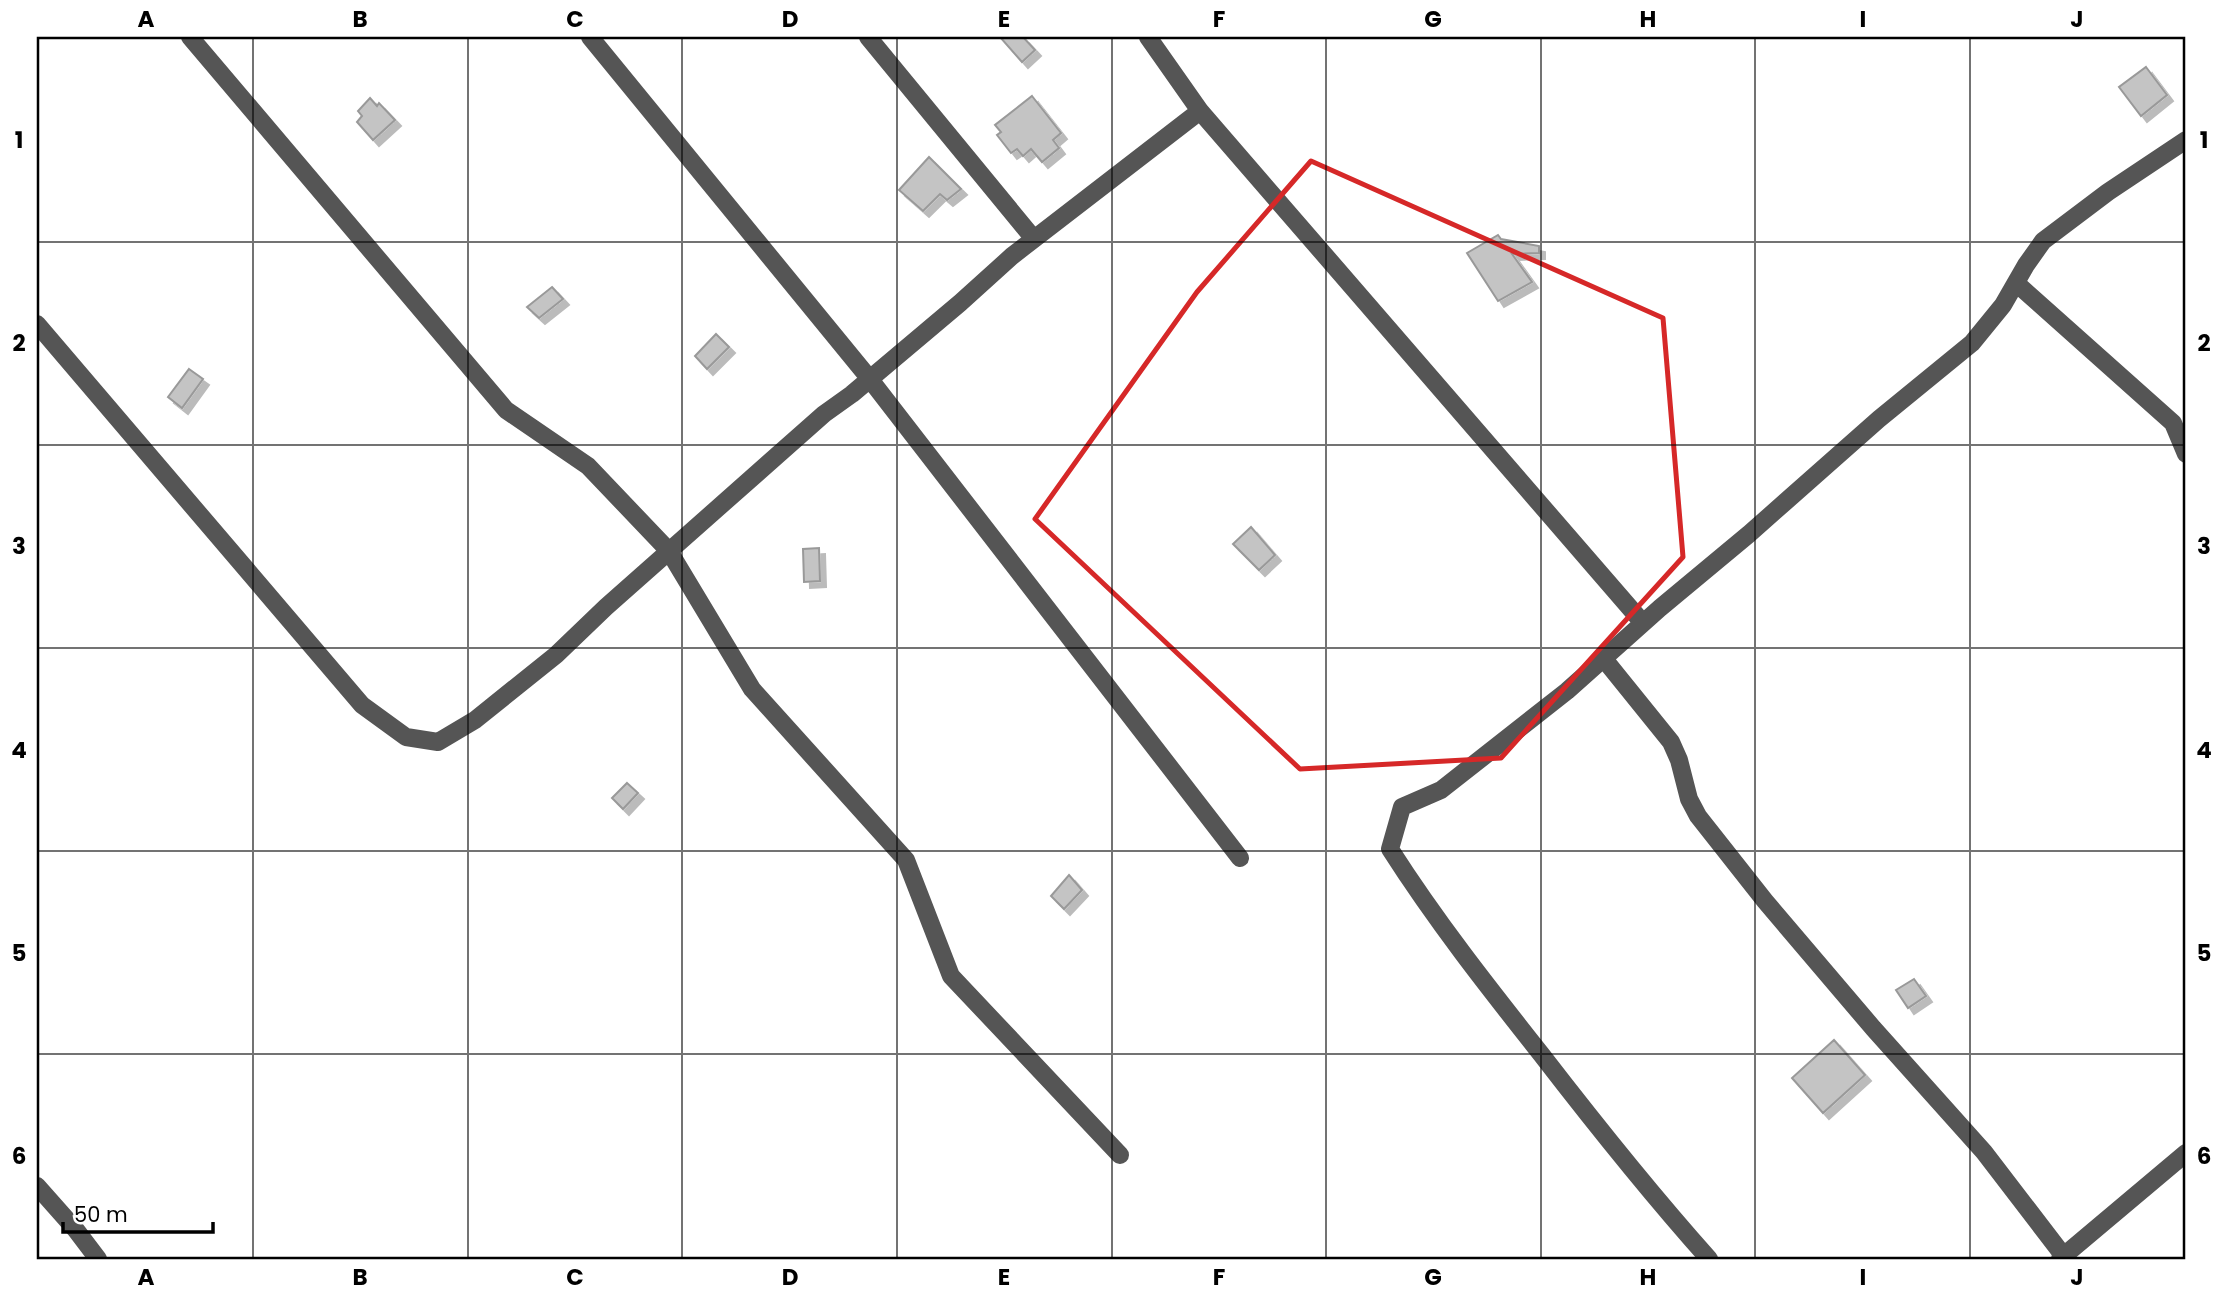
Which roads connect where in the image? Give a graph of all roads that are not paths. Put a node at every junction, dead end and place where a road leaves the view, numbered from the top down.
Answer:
1 (190, 37) edge
2 (590, 37) edge
3 (868, 37) edge
4 (1148, 37) edge
5 (1200, 111) junction
6 (2186, 140) edge
7 (1034, 239) junction
8 (2016, 283) junction
9 (37, 324) edge
10 (869, 378) junction
11 (2186, 453) edge
12 (669, 551) junction
13 (1643, 623) junction
14 (1604, 659) junction
15 (1240, 858) dead end
16 (2186, 1153) edge
17 (1120, 1155) dead end
18 (37, 1186) edge
19 (2063, 1258) edge
20 (98, 1259) edge
21 (1709, 1259) edge

1 - 12 street
2 - 10 street
3 - 7 street
4 - 5 street
5 - 7 street
5 - 13 street
6 - 8 street
7 - 10 street
8 - 11 street
8 - 13 street
9 - 12 street
10 - 12 street
10 - 15 street
12 - 17 street
13 - 14 street
14 - 19 street
14 - 21 street
16 - 19 street
18 - 20 street

